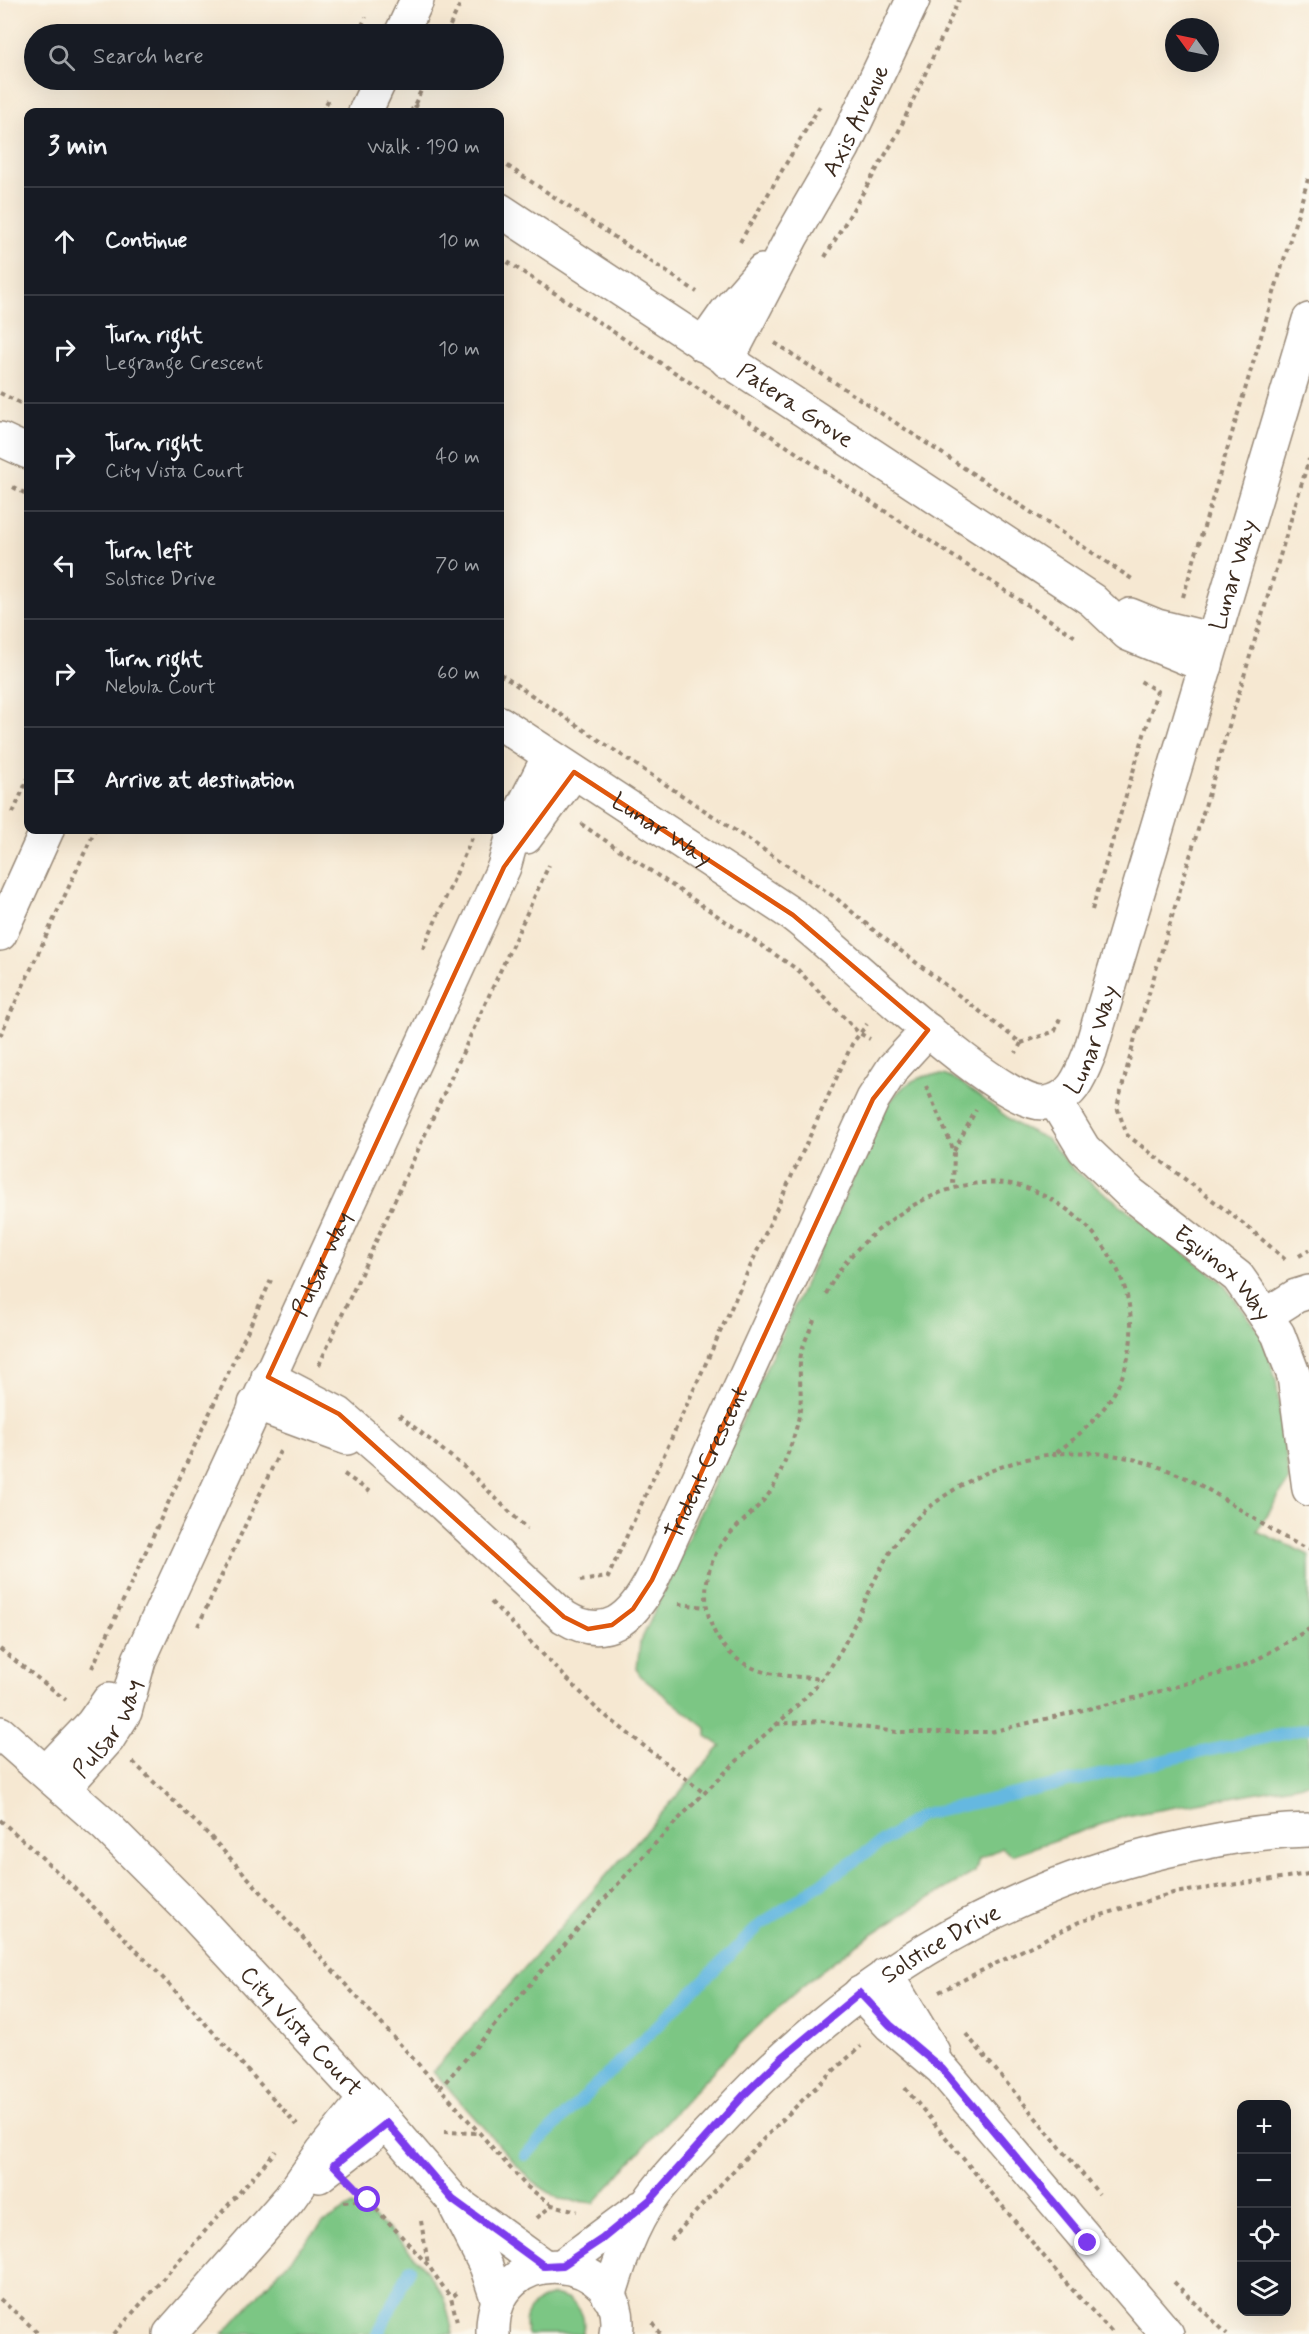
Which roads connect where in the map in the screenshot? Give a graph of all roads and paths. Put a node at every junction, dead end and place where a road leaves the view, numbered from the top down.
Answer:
1 (417, 0) edge
2 (462, 0) edge
3 (913, 0) edge
4 (406, 24) edge
5 (451, 24) edge
6 (375, 90) edge
7 (421, 90) edge
8 (822, 101) dead end
9 (414, 105) junction
10 (367, 108) edge
11 (413, 108) edge
12 (419, 108) edge
13 (504, 164) edge
14 (1309, 176) edge
15 (504, 213) edge
16 (737, 246) dead end
17 (504, 260) edge
18 (705, 296) dead end
19 (1309, 320) edge
20 (715, 353) junction
21 (0, 393) edge
22 (24, 404) edge
23 (0, 439) edge
24 (24, 450) edge
25 (1309, 459) edge
26 (1181, 604) dead end
27 (1086, 645) dead end
28 (1210, 653) junction
29 (1137, 678) dead end
30 (504, 726) edge
31 (562, 764) junction
32 (549, 804) junction
33 (45, 834) edge
34 (93, 834) edge
35 (474, 834) edge
36 (551, 861) dead end
37 (504, 867) junction
38 (1089, 918) dead end
39 (0, 934) edge
40 (420, 956) dead end
41 (1100, 1020) junction
42 (927, 1030) junction
43 (1138, 1030) junction
44 (0, 1036) edge
45 (1021, 1043) dead end
46 (901, 1060) junction
47 (1055, 1101) junction
48 (953, 1187) junction
49 (274, 1273) dead end
50 (824, 1298) dead end
51 (1308, 1299) edge
52 (815, 1316) dead end
53 (1272, 1325) junction
54 (318, 1369) dead end
55 (262, 1390) junction
56 (284, 1442) dead end
57 (1055, 1454) junction
58 (1309, 1489) edge
59 (1309, 1549) edge
60 (1309, 1629) edge
61 (193, 1635) dead end
62 (0, 1649) edge
63 (89, 1675) dead end
64 (822, 1679) junction
65 (776, 1725) junction
66 (100, 1732) junction
67 (0, 1733) edge
68 (138, 1751) dead end
69 (133, 1762) junction
70 (55, 1780) junction
71 (0, 1821) edge
72 (1309, 1830) edge
73 (148, 1867) joint
74 (886, 1974) junction
75 (860, 1993) junction
76 (964, 2031) dead end
77 (942, 2069) junction
78 (897, 2078) dead end
79 (440, 2088) junction
80 (365, 2100) junction
81 (387, 2123) junction
82 (290, 2134) dead end
83 (283, 2143) dead end
84 (334, 2165) junction
85 (290, 2199) junction
86 (651, 2199) junction
87 (368, 2200) junction
88 (453, 2200) junction
89 (1106, 2201) dead end
90 (552, 2205) dead end
91 (335, 2206) dead end
92 (554, 2266) junction
93 (1172, 2281) dead end
94 (609, 2297) junction
95 (451, 2298) dead end
96 (0, 2299) edge
97 (498, 2301) junction
98 (40, 2334) edge
99 (114, 2334) edge
100 (170, 2334) edge
101 (493, 2334) edge
102 (616, 2334) edge
103 (1114, 2334) edge
104 (1167, 2334) edge
105 (1227, 2334) edge

1 - 4 street
2 - 5 path
3 - 20 street, Axis Avenue
6 - 10 street
7 - 9 path
8 - 16 path
9 - 11 path
9 - 12 path
13 - 18 path
14 - 26 path
15 - 20 street, Patera Grove
17 - 27 path
19 - 28 street, Lunar Way
20 - 28 street, Patera Grove
21 - 22 path
23 - 24 street
25 - 43 path
28 - 41 street, Lunar Way
29 - 38 path
30 - 31 street, Lunar Way
31 - 32 street, Pulsar Way
31 - 37 street, Pulsar Way
31 - 42 street, Lunar Way
32 - 37 street, Pulsar Way
32 - 46 path
33 - 39 street
34 - 44 path
35 - 40 path
36 - 54 path
37 - 55 street, Pulsar Way
41 - 43 path
41 - 45 path
41 - 47 street, Lunar Way
42 - 46 street, Trident Crescent
42 - 47 street, Lunar Way
43 - 51 path
46 - 48 path
46 - 55 street, Trident Crescent
47 - 53 street, Equinox Way
48 - 50 path
48 - 57 path
49 - 63 path
51 - 53 street
52 - 64 path
53 - 58 street, Equinox Way
55 - 66 street, Pulsar Way
56 - 61 path
57 - 59 path
57 - 64 path
60 - 65 path
62 - 66 path
64 - 65 path
65 - 79 path
66 - 69 path
66 - 70 street, Pulsar Way
67 - 70 street
68 - 69 path
69 - 79 path
70 - 73 street, Pulsar Way
71 - 82 path
72 - 74 street, Solstice Drive
73 - 80 street, City Vista Court
74 - 75 street, Solstice Drive
74 - 77 street
75 - 77 street
75 - 86 street, Solstice Drive
76 - 89 path
77 - 104 street
78 - 103 path
79 - 90 path
80 - 81 street, City Vista Court
80 - 85 street
81 - 84 street
81 - 88 street, City Vista Court
83 - 99 path
84 - 85 street
84 - 87 path
85 - 100 street
86 - 92 street, Solstice Drive
86 - 94 street, Solstice Drive
87 - 91 path
87 - 95 path
88 - 92 street, City Vista Court
88 - 97 street, City Vista Court
92 - 94 street, City Vista Court
92 - 97 street, Solstice Drive
93 - 105 path
94 - 102 street
96 - 98 path
97 - 101 street

